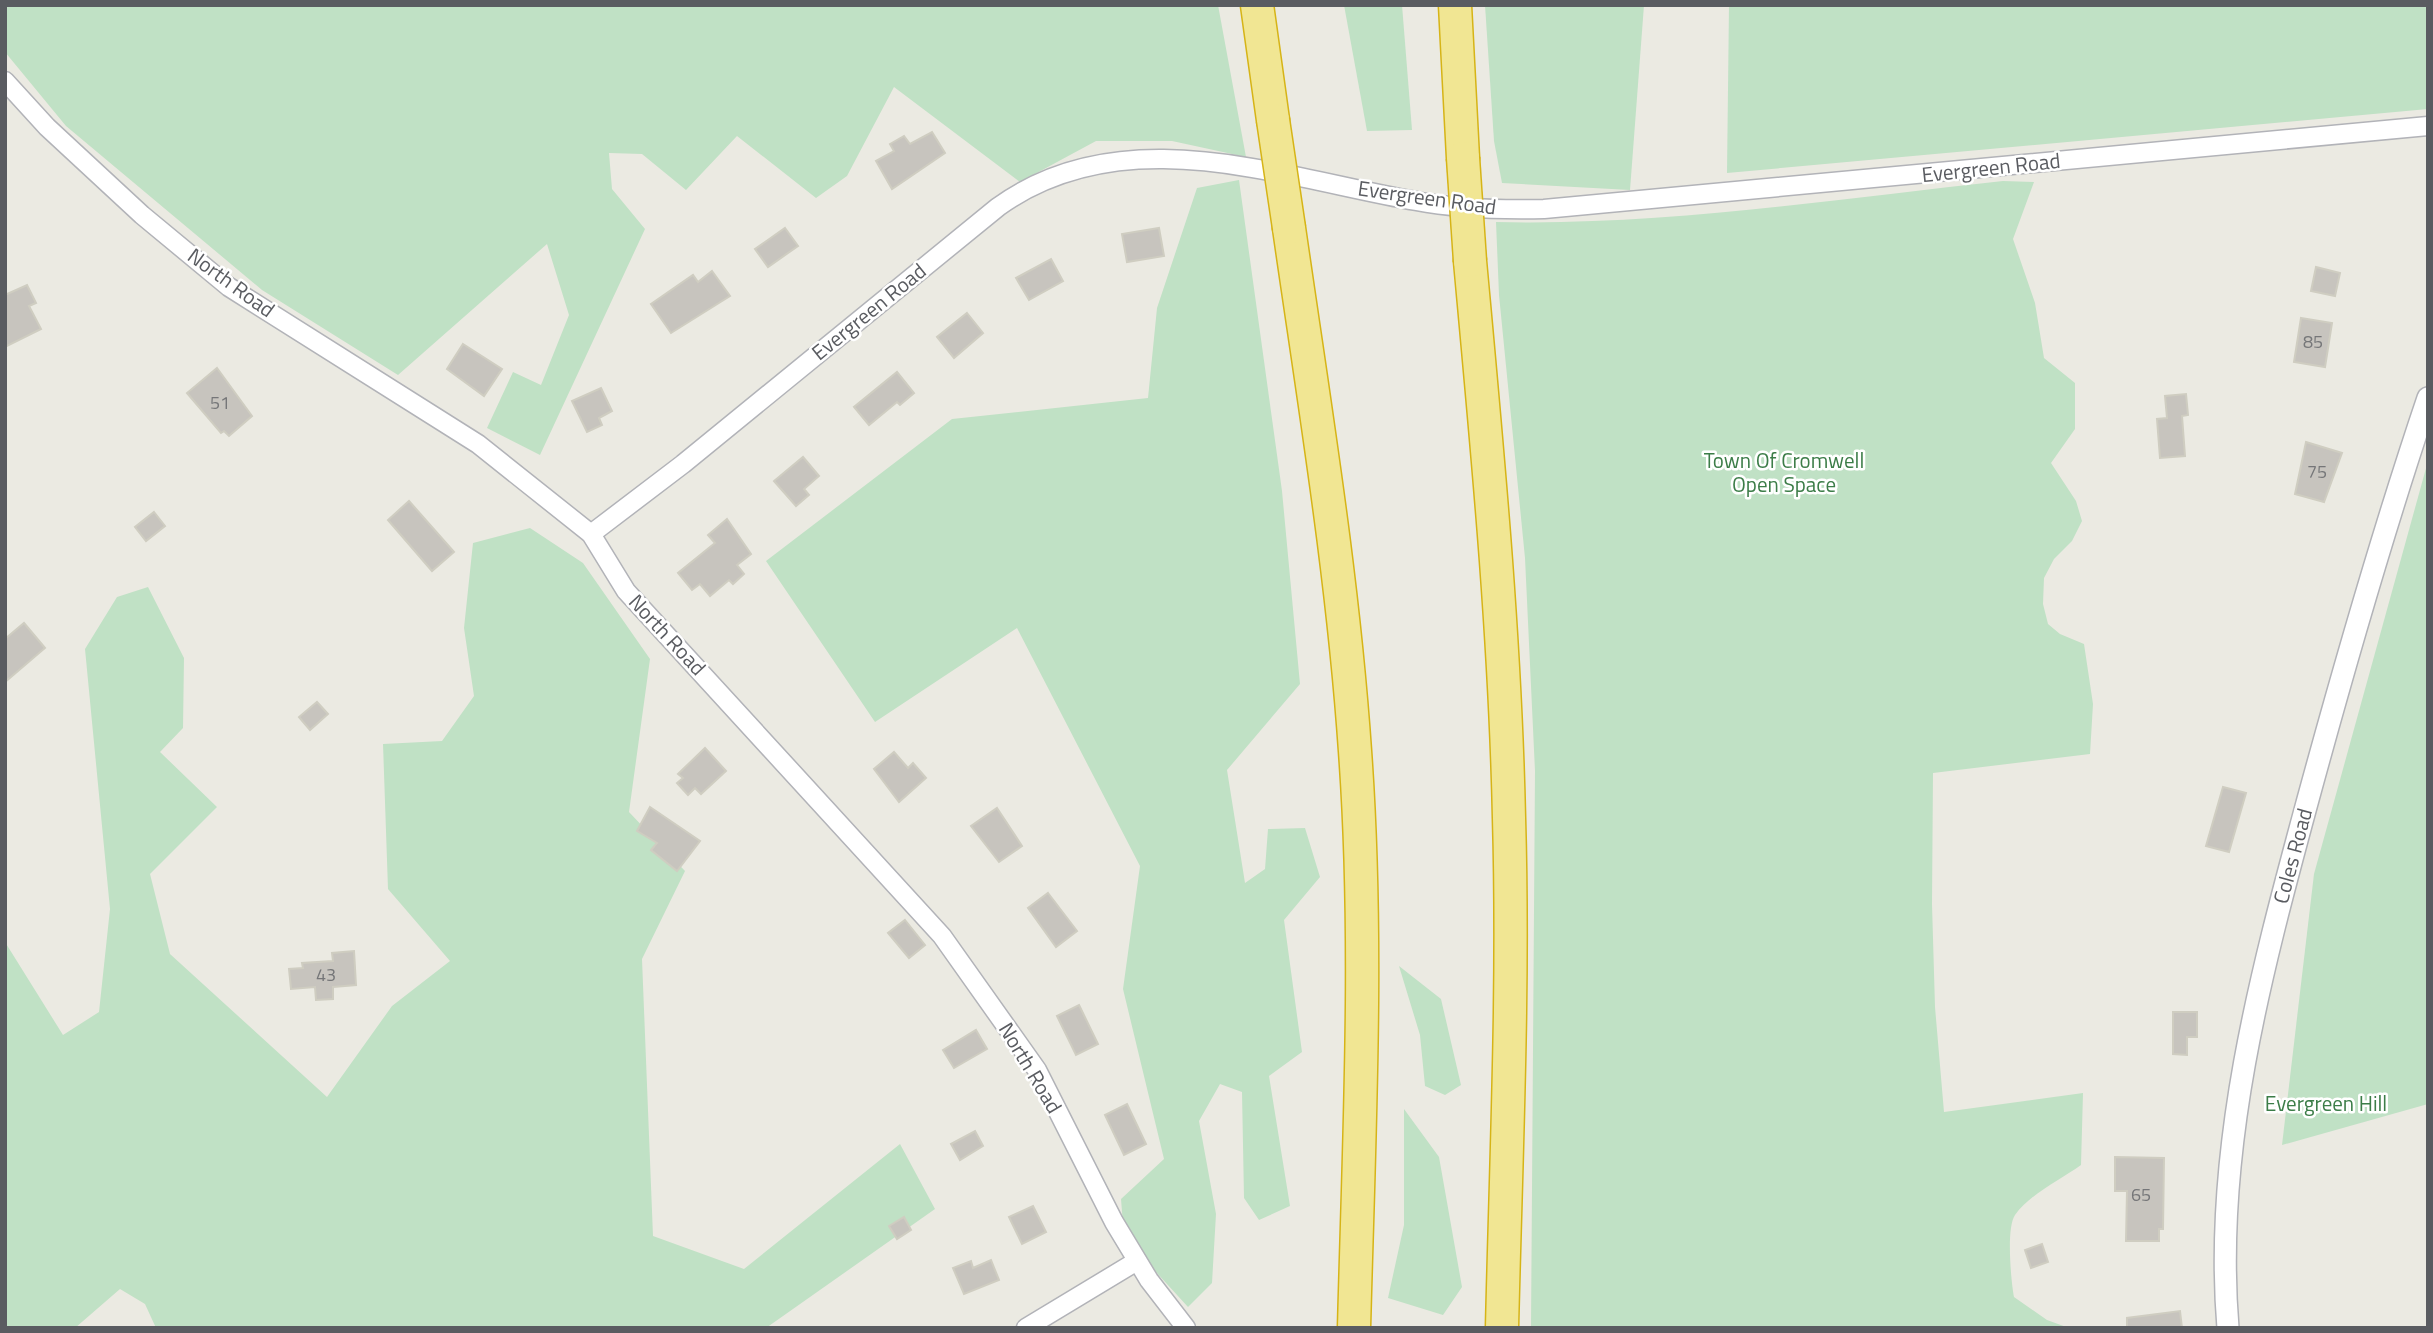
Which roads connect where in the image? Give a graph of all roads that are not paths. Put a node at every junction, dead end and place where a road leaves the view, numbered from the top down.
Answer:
1 (1257, 5) edge
2 (1454, 5) edge
3 (5, 81) edge
4 (2428, 126) edge
5 (2428, 398) edge
6 (591, 534) junction
7 (1137, 1261) junction
8 (1026, 1328) edge
9 (1186, 1328) edge
10 (1354, 1328) edge
11 (1502, 1328) edge
12 (2228, 1328) edge

1 - 10 highway, bridge
2 - 11 highway, bridge
3 - 6 street, North Road
4 - 6 street, Evergreen Road
5 - 12 street, Coles Road
6 - 7 street, North Road
7 - 8 street
7 - 9 street, North Road

